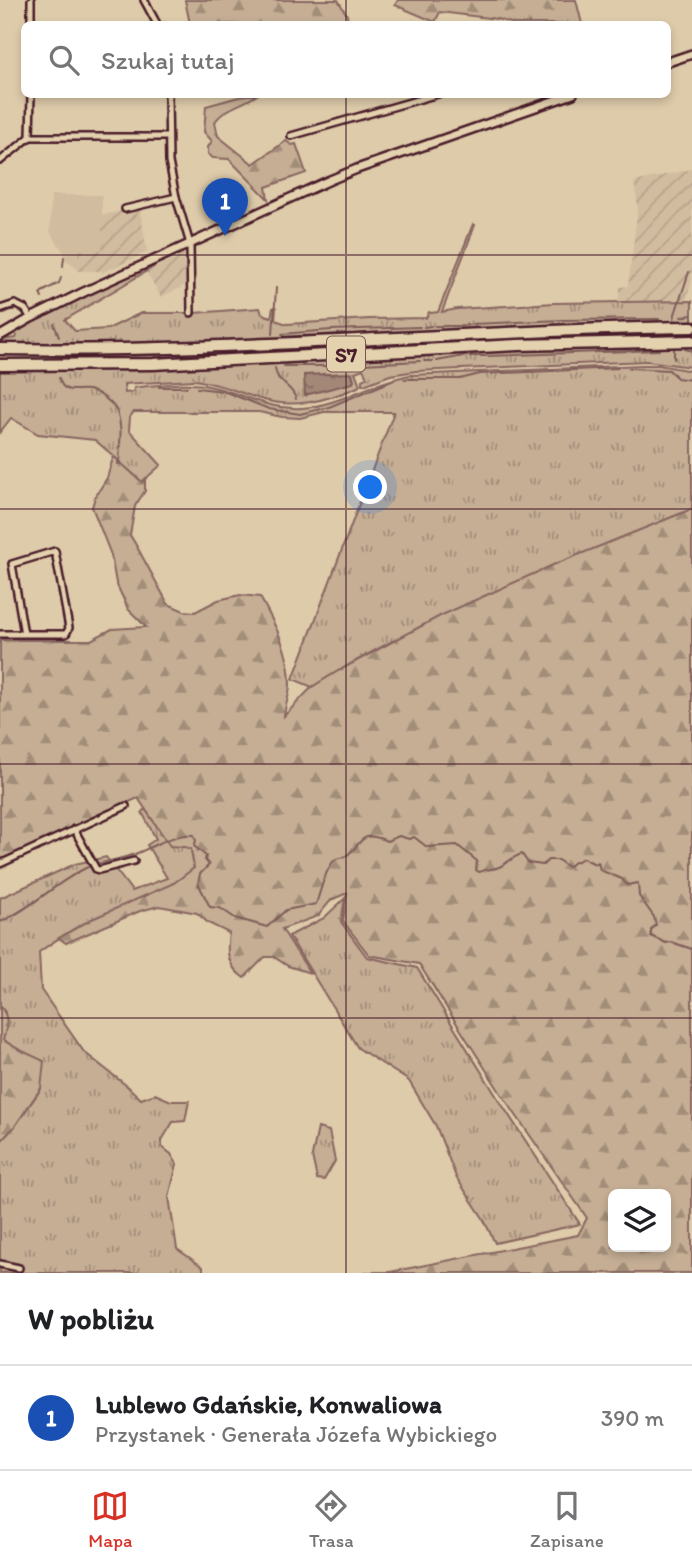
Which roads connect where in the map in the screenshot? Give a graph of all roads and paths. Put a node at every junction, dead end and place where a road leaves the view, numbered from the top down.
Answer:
1 (31, 0) edge
2 (144, 0) edge
3 (31, 21) edge
4 (155, 21) edge
5 (692, 54) edge
6 (671, 61) edge
7 (31, 98) edge
8 (168, 98) edge
9 (417, 98) edge
10 (561, 98) edge
11 (168, 136) junction
12 (291, 136) dead end
13 (30, 137) junction
14 (0, 161) edge
15 (176, 197) junction
16 (125, 209) dead end
17 (190, 244) junction
18 (1, 307) edge
19 (191, 313) dead end
20 (31, 317) junction
21 (692, 327) edge
22 (0, 336) edge
23 (692, 341) edge
24 (0, 349) edge
25 (0, 365) edge
26 (0, 634) edge
27 (24, 634) junction
28 (126, 806) dead end
29 (74, 830) junction
30 (134, 861) dead end
31 (0, 863) edge
32 (0, 1264) edge
33 (19, 1268) dead end

1 - 3 street
2 - 4 street
5 - 6 main road
7 - 13 street
8 - 11 street
9 - 12 street
10 - 17 main road
11 - 13 street
11 - 15 street
13 - 14 street
15 - 16 street
15 - 17 street
17 - 19 street
17 - 20 main road
18 - 20 street
20 - 22 main road
21 - 24 highway, S7
23 - 25 highway, S7
26 - 27 street
27 - 27 street
28 - 29 street
29 - 30 street
29 - 31 street
32 - 33 street

